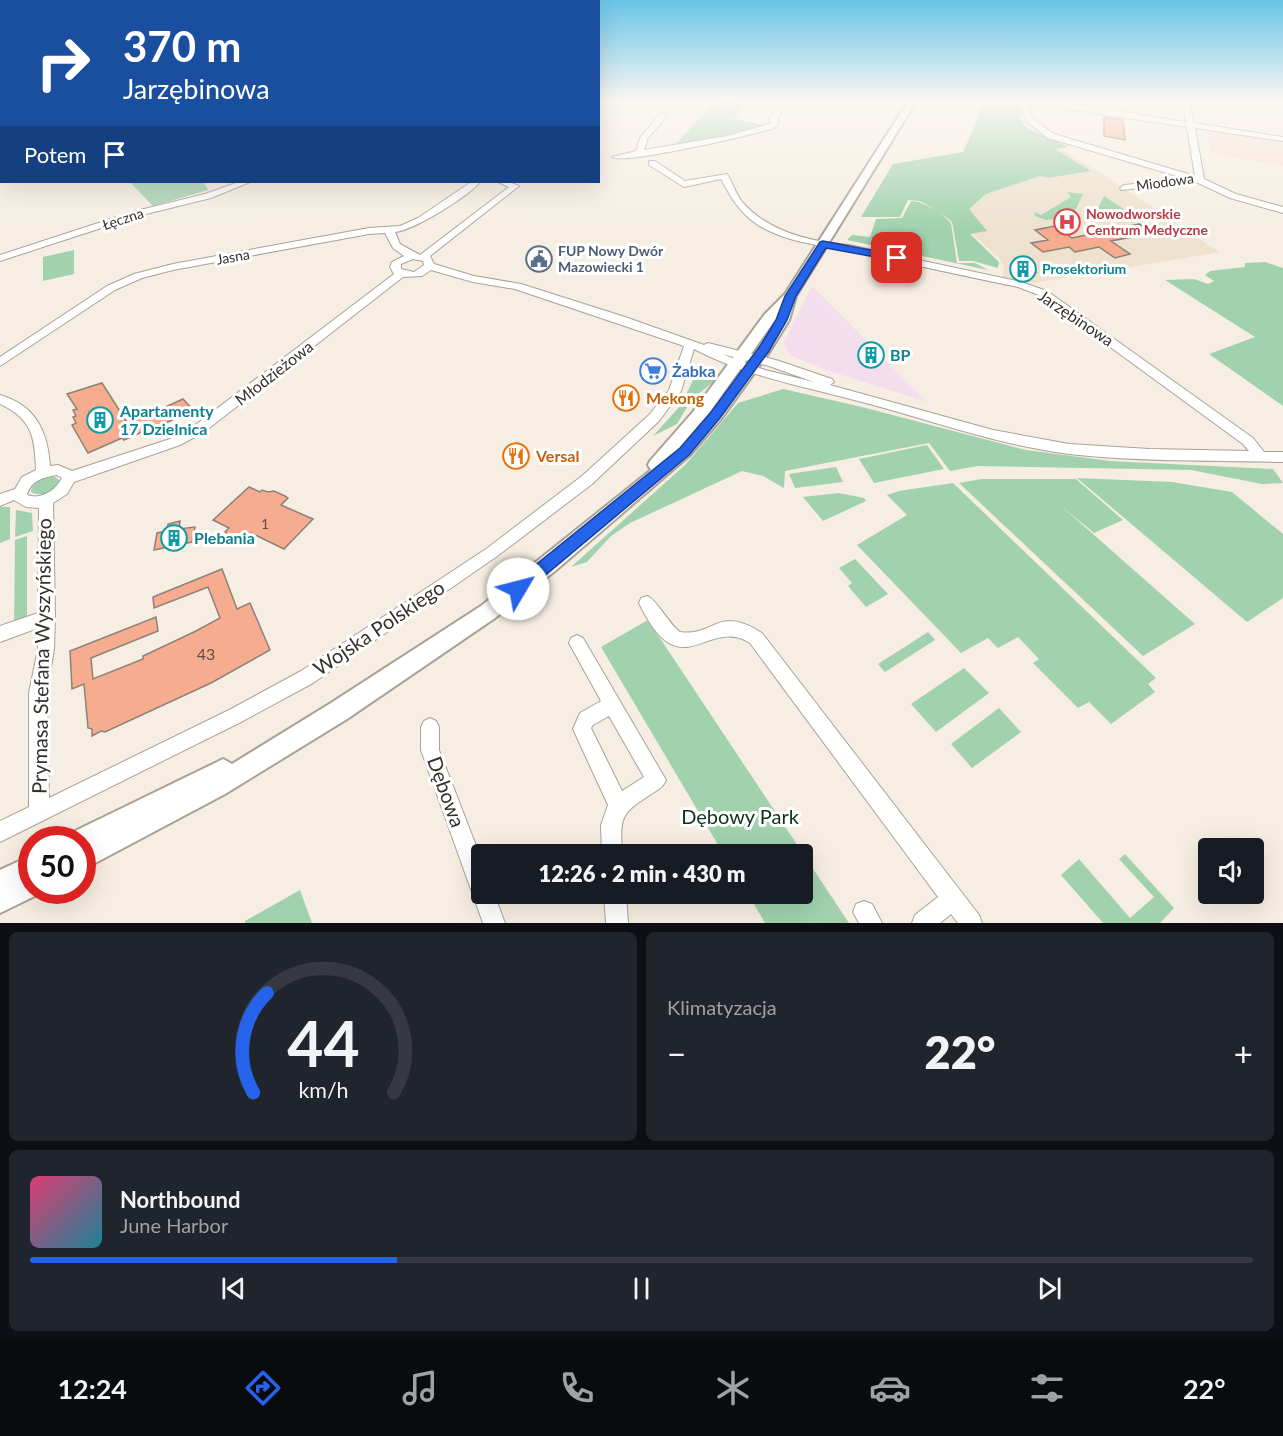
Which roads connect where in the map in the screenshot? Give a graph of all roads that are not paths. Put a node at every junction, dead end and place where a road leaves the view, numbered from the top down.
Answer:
1 (640, 143) edge
2 (695, 143) edge
3 (886, 143) edge
4 (1077, 143) edge
5 (1195, 143) edge
6 (640, 154) junction
7 (616, 158) dead end
8 (652, 163) dead end
9 (1200, 180) junction
10 (243, 183) edge
11 (476, 183) edge
12 (505, 183) edge
13 (1124, 188) dead end
14 (1283, 210) edge
15 (389, 230) junction
16 (823, 244) junction
17 (0, 258) edge
18 (421, 260) junction
19 (401, 274) junction
20 (694, 345) junction
21 (0, 362) edge
22 (747, 362) junction
23 (0, 399) edge
24 (1275, 459) edge
25 (43, 472) junction
26 (69, 478) junction
27 (19, 493) junction
28 (0, 500) edge
29 (46, 500) junction
30 (647, 603) dead end
31 (47, 616) junction
32 (0, 634) edge
33 (577, 643) dead end
34 (612, 705) junction
35 (430, 727) dead end
36 (276, 747) junction
37 (618, 804) junction
38 (39, 813) junction
39 (0, 832) edge
40 (96, 834) edge
41 (611, 844) edge
42 (96, 851) edge
43 (471, 862) edge
44 (18, 874) edge
45 (0, 883) edge
46 (18, 891) edge
47 (953, 899) junction
48 (0, 900) edge
49 (487, 904) edge
50 (616, 904) edge
51 (494, 923) edge
52 (617, 923) edge
53 (922, 923) edge
54 (971, 923) edge

1 - 6 street
2 - 6 street
3 - 16 main road
4 - 9 street
5 - 9 street, Miodowa
6 - 7 street
8 - 16 street, Jarzębinowa
9 - 13 street, Miodowa
9 - 14 street
10 - 17 street, Łęczna
11 - 15 street, Jasna
12 - 18 street
15 - 18 street
15 - 21 street, Jasna
16 - 22 main road
16 - 24 street, Jarzębinowa
18 - 19 street
18 - 19 street
18 - 20 street
19 - 26 street, Młodzieżowa
20 - 22 street
20 - 38 street, Wojska Polskiego
22 - 24 street
22 - 36 main road
23 - 25 street
25 - 26 street
25 - 27 street
26 - 29 street
27 - 28 street
27 - 29 street
29 - 31 street, Prymasa Stefana Wyszyńskiego
30 - 47 street
31 - 32 street
31 - 38 street, Prymasa Stefana Wyszyńskiego
33 - 34 street
34 - 37 street
34 - 37 street
35 - 43 street, Dębowa
36 - 40 main road
36 - 42 main road
37 - 41 street
38 - 39 street, Wojska Polskiego
44 - 45 main road
46 - 48 main road
47 - 53 street
47 - 54 street
49 - 51 street, Dębowa
50 - 52 street

